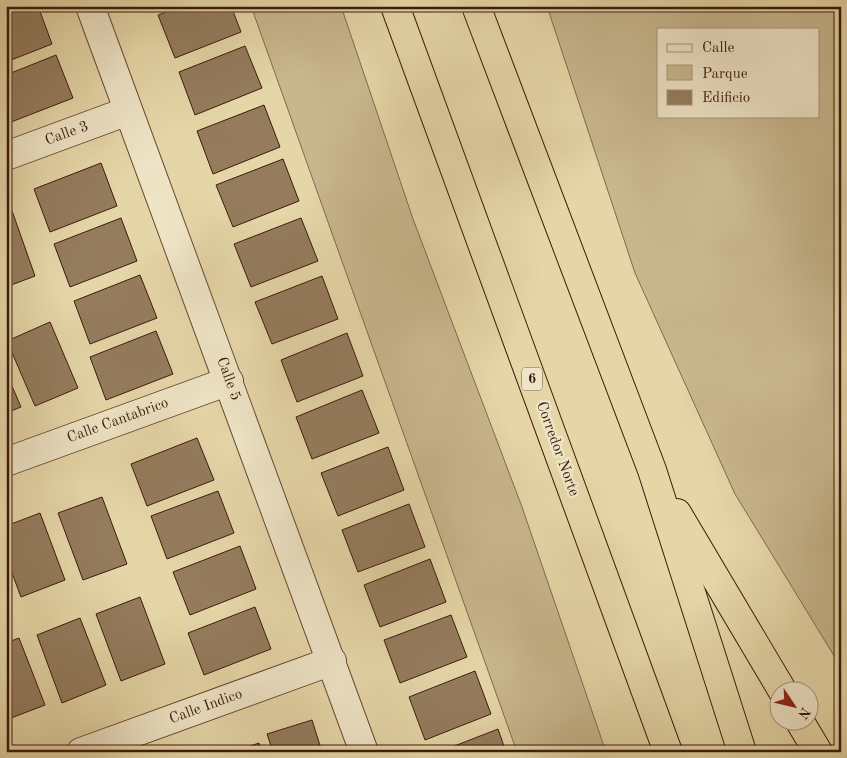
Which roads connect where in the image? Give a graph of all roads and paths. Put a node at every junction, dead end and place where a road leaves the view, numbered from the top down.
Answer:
1 (90, 6) edge
2 (395, 6) edge
3 (478, 8) edge
4 (128, 111) junction
5 (6, 156) edge
6 (229, 380) junction
7 (6, 462) edge
8 (652, 470) junction
9 (332, 662) junction
10 (776, 680) edge
11 (805, 730) edge
12 (81, 752) edge
13 (364, 752) edge
14 (668, 752) edge
15 (742, 752) edge
16 (818, 752) edge

1 - 4 street, Calle 5
2 - 14 highway, Corredor Norte / 6
3 - 8 highway
4 - 5 street, Calle 3
4 - 6 street, Calle 5
6 - 7 street, Calle Cantabrico
6 - 9 street, Calle 5
8 - 10 highway
8 - 15 highway
9 - 12 street, Calle Indico
9 - 13 street, Calle 5
11 - 16 highway

